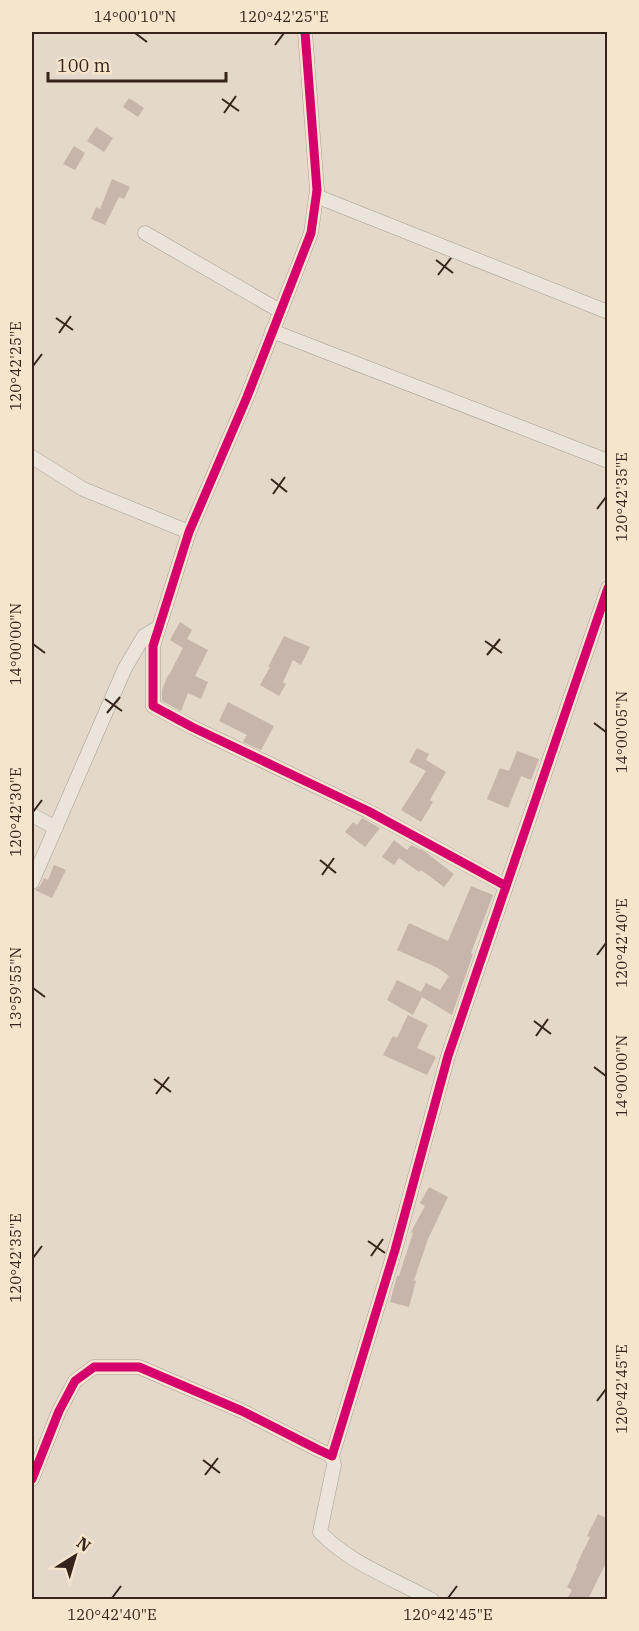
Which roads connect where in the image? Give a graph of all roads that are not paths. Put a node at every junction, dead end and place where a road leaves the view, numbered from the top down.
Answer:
1 (305, 32) edge
2 (316, 196) junction
3 (145, 233) dead end
4 (280, 311) junction
5 (608, 312) edge
6 (272, 331) junction
7 (32, 457) edge
8 (608, 461) edge
9 (189, 532) junction
10 (608, 588) edge
11 (159, 627) junction
12 (32, 815) edge
13 (56, 828) junction
14 (32, 882) edge
15 (506, 886) junction
16 (37, 1449) edge
17 (332, 1456) junction
18 (32, 1479) edge
19 (432, 1599) edge

1 - 2 street
2 - 4 street
2 - 5 street
3 - 4 street
4 - 6 street
6 - 8 street
6 - 9 street
7 - 9 street
9 - 11 street
10 - 15 street
11 - 13 street
11 - 15 street
12 - 13 street
13 - 14 street
15 - 17 street
16 - 17 street
16 - 18 street
17 - 19 street

